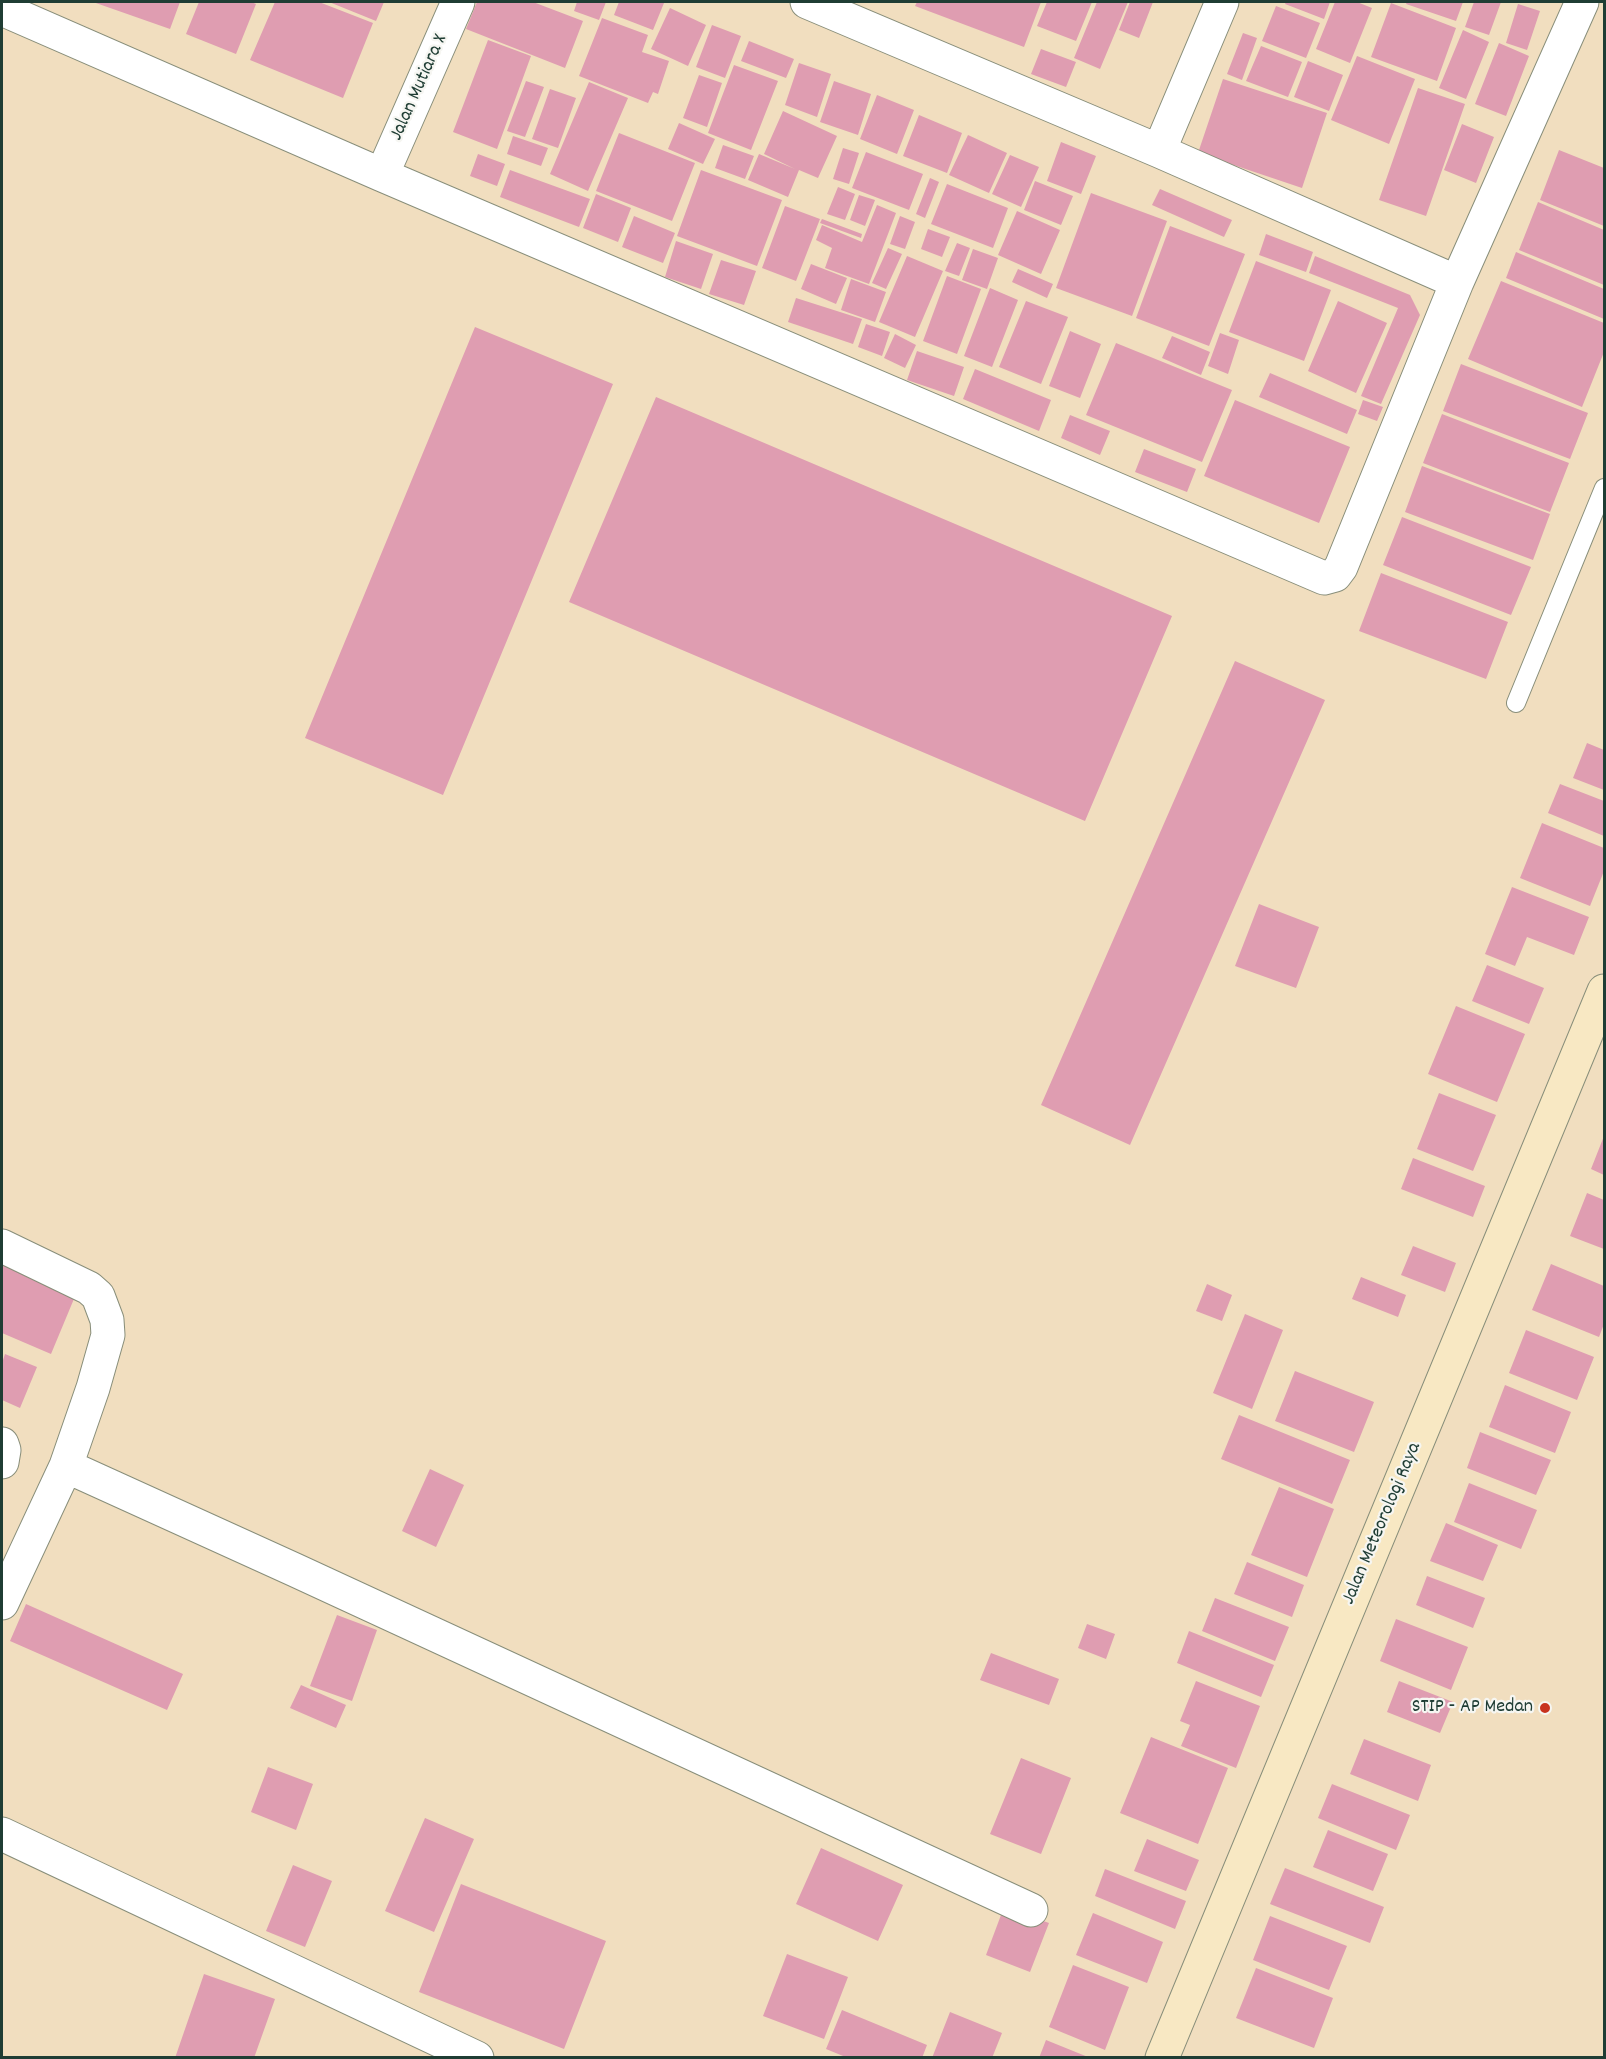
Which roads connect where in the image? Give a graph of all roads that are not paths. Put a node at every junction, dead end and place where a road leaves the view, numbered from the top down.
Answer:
1 (458, 2) edge
2 (807, 2) edge
3 (1222, 2) edge
4 (1582, 2) edge
5 (3, 8) edge
6 (866, 13) edge
7 (1159, 151) junction
8 (382, 175) junction
9 (1457, 282) junction
10 (1605, 488) edge
11 (1516, 703) dead end
12 (1605, 991) edge
13 (2, 1246) edge
14 (2, 1444) edge
15 (2, 1462) edge
16 (66, 1466) junction
17 (2, 1603) edge
18 (2, 1834) edge
19 (1031, 1910) dead end
20 (477, 2058) edge
21 (1162, 2058) edge

1 - 8 street, Jalan Mutiara X
2 - 6 street
3 - 7 street
4 - 9 street
5 - 8 street
6 - 7 street
7 - 9 street
8 - 9 street
10 - 11 lane
12 - 21 street, Jalan Meteorologi Raya
13 - 16 street
14 - 15 street
16 - 17 street
16 - 19 street
18 - 20 street

